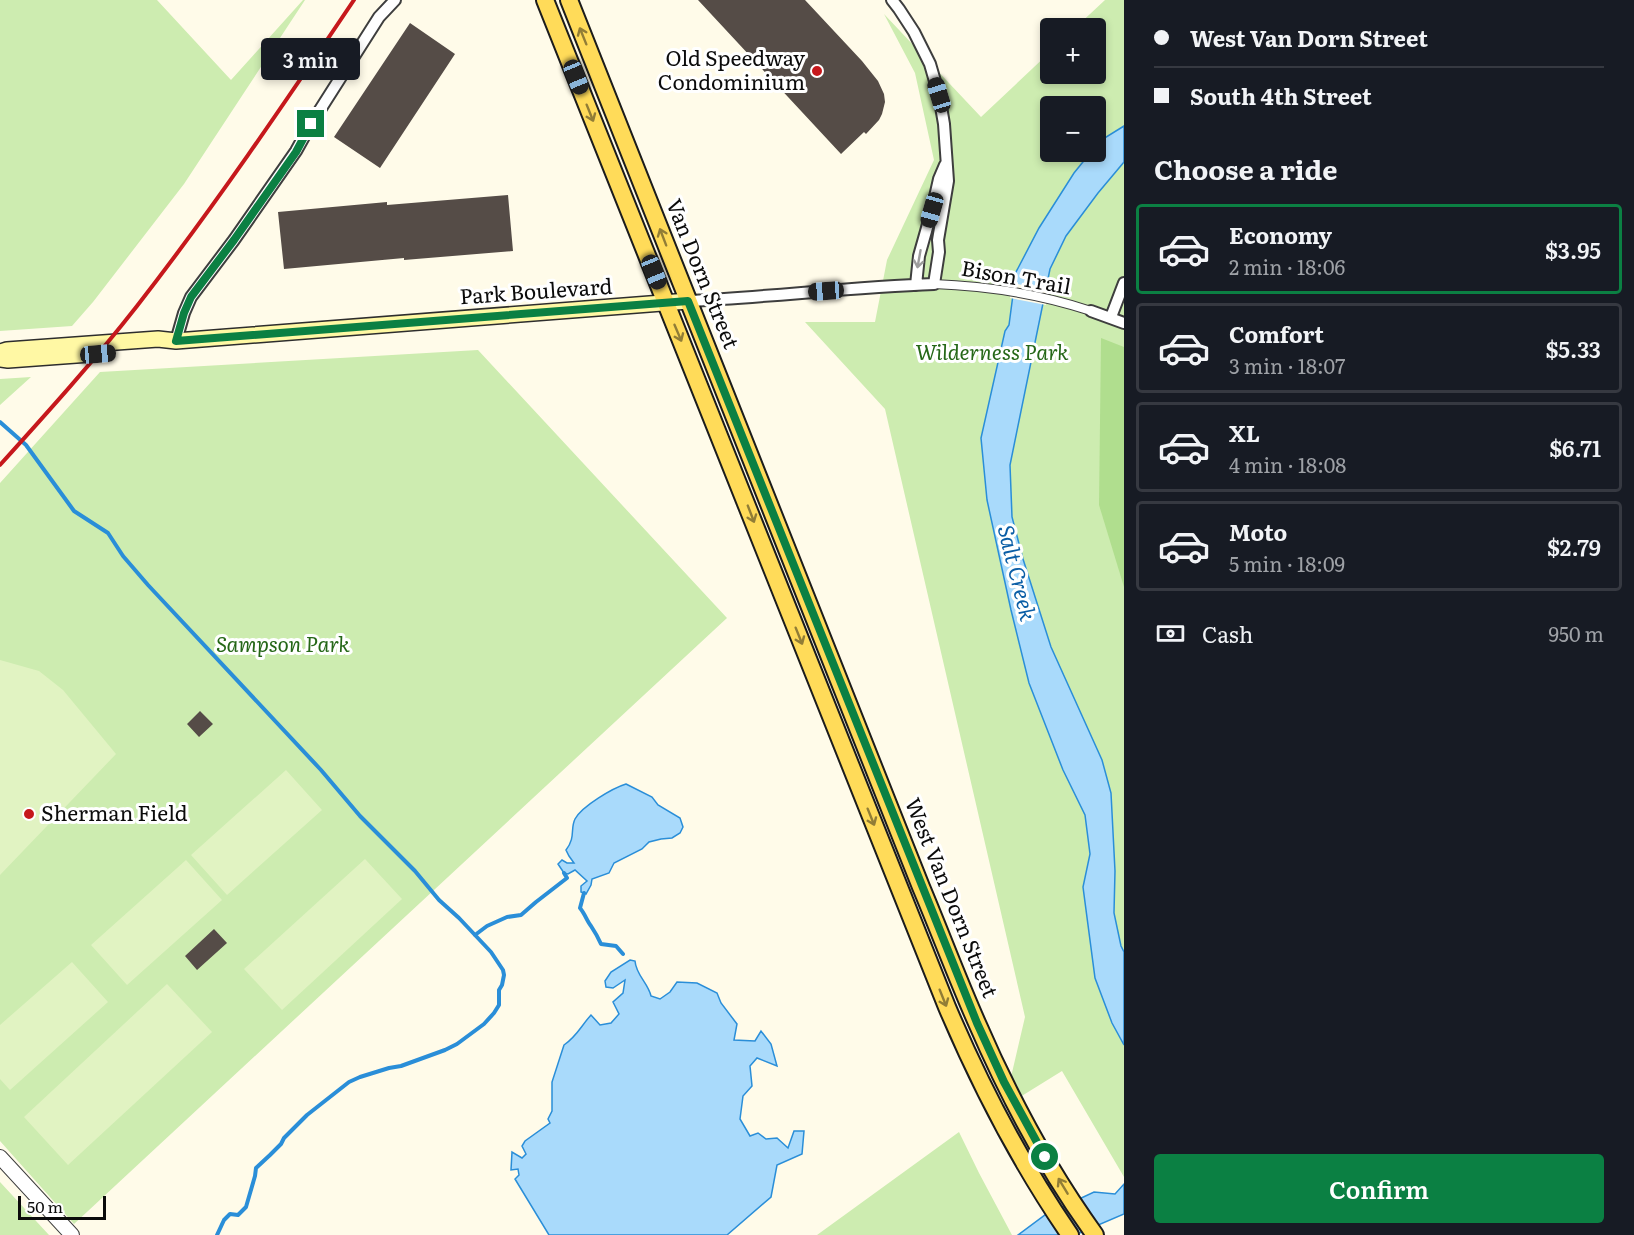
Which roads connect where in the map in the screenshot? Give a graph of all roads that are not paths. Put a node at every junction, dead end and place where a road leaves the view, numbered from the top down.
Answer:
1 (395, 0) edge
2 (545, 0) edge
3 (569, 0) edge
4 (892, 0) edge
5 (946, 162) junction
6 (1124, 283) edge
7 (934, 284) junction
8 (916, 285) junction
9 (688, 301) junction
10 (666, 303) junction
11 (1088, 309) joint
12 (1111, 317) junction
13 (1124, 323) edge
14 (176, 341) junction
15 (0, 352) edge
16 (0, 360) edge
17 (793, 565) joint
18 (778, 581) joint
19 (0, 1157) edge
20 (72, 1235) edge
21 (1070, 1235) edge
22 (1095, 1235) edge

1 - 14 street
2 -> 10 main road, Van Dorn Street
9 -> 3 main road, Van Dorn Street
4 - 5 street
5 - 7 street
5 -> 8 street
6 - 12 street
7 - 8 street, Park Boulevard
7 - 11 street, Bison Trail
8 - 9 street, Park Boulevard
9 - 10 main road, Park Boulevard
9 - 17 main road, Van Dorn Street
10 - 14 main road, Park Boulevard
10 -> 18 main road, Van Dorn Street
11 - 12 street
12 - 13 street
14 - 15 main road, Park Boulevard
14 - 16 main road, Park Boulevard
22 -> 17 main road, West Van Dorn Street
18 -> 21 main road, West Van Dorn Street
19 - 20 street

